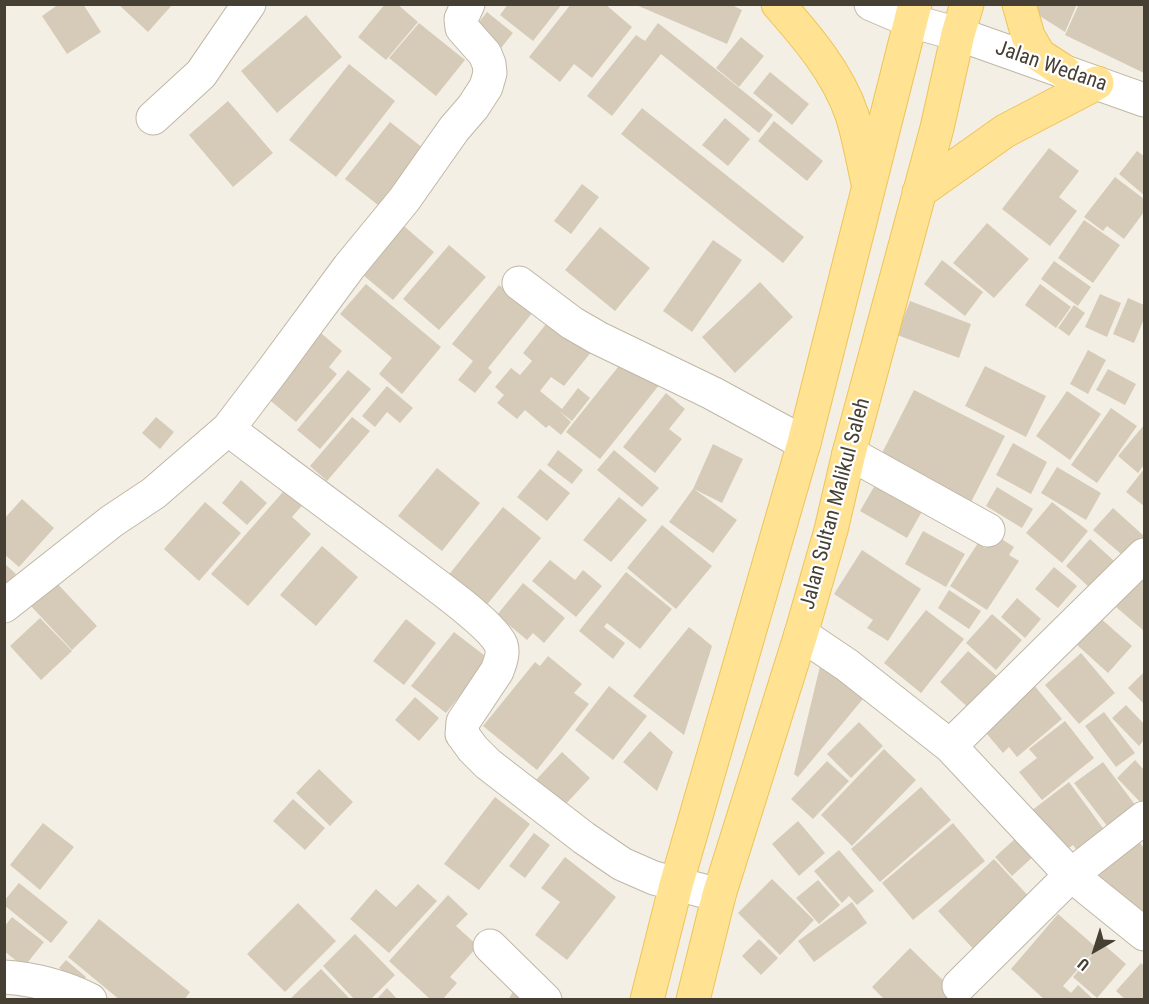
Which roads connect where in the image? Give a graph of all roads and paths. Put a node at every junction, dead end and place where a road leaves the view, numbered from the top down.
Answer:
1 (249, 4) edge
2 (468, 4) edge
3 (778, 4) edge
4 (871, 4) edge
5 (1019, 4) edge
6 (913, 13) edge
7 (962, 19) edge
8 (1065, 72) junction
9 (1097, 83) junction
10 (1144, 100) edge
11 (153, 118) dead end
12 (869, 188) junction
13 (919, 192) junction
14 (519, 283) dead end
15 (228, 429) junction
16 (804, 444) junction
17 (849, 453) junction
18 (988, 530) dead end
19 (1144, 555) edge
20 (4, 606) edge
21 (801, 634) junction
22 (951, 746) junction
23 (1144, 818) edge
24 (1071, 875) junction
25 (676, 885) junction
26 (719, 896) junction
27 (1144, 934) edge
28 (490, 946) dead end
29 (4, 977) edge
30 (958, 986) dead end
31 (90, 999) edge
32 (545, 999) edge
33 (647, 999) edge
34 (693, 999) edge

1 - 11 street
2 - 15 street
3 - 12 main road
4 - 6 street, Jalan Wedana
5 - 8 main road
6 - 7 street, Jalan Wedana
6 - 12 main road
7 - 8 street, Jalan Wedana
7 - 13 main road, Jalan Sultan Malikul Saleh
8 - 9 street, Jalan Wedana
9 - 10 street, Jalan Wedana
9 - 13 main road
12 - 16 main road
13 - 17 main road, Jalan Sultan Malikul Saleh
14 - 16 street
15 - 20 street
15 - 25 street
16 - 25 main road
17 - 18 street
17 - 21 main road, Jalan Sultan Malikul Saleh
19 - 22 street
21 - 22 street
21 - 26 main road, Jalan Sultan Malikul Saleh
22 - 24 street
23 - 24 street
24 - 27 street
24 - 30 street
25 - 26 street
25 - 33 main road
26 - 34 main road, Jalan Sultan Malikul Saleh
28 - 32 street
29 - 31 street

